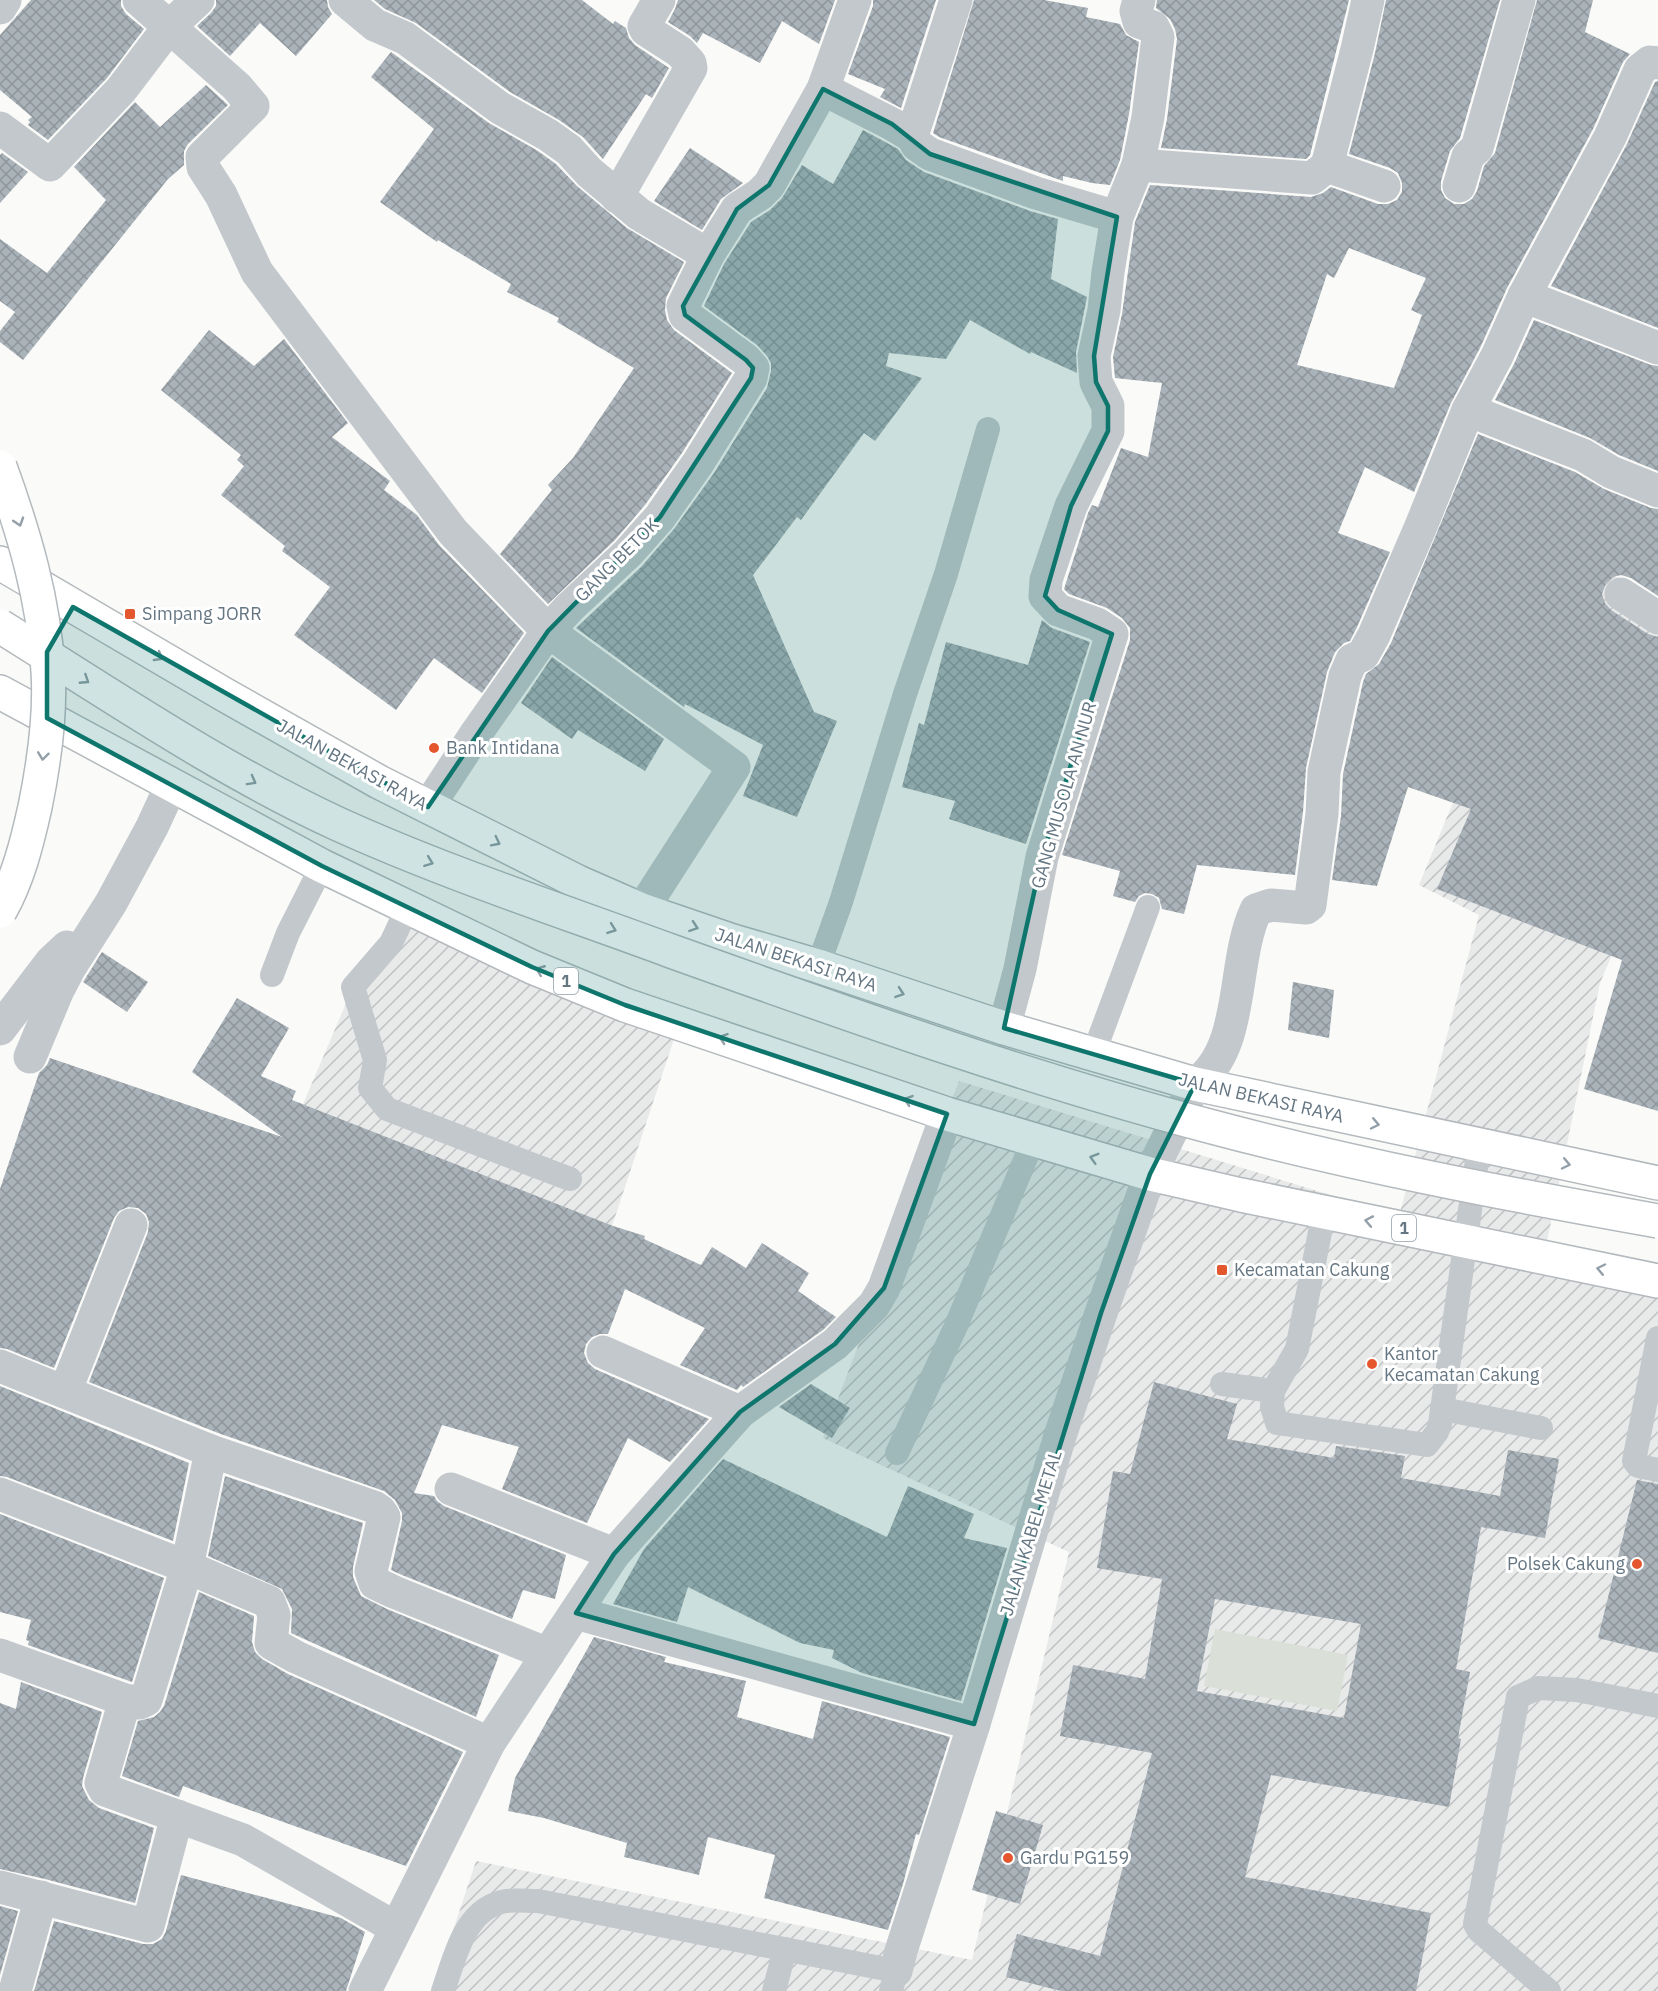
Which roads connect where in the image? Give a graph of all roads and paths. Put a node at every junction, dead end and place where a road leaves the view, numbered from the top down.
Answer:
1 (5, 0) edge
2 (139, 0) edge
3 (198, 0) edge
4 (345, 0) edge
5 (658, 0) edge
6 (956, 0) edge
7 (1138, 0) edge
8 (1368, 0) edge
9 (1519, 0) edge
10 (845, 3) edge
11 (0, 8) edge
12 (169, 27) junction
13 (1658, 63) edge
14 (823, 89) junction
15 (0, 128) edge
16 (912, 136) junction
17 (1138, 165) junction
18 (1327, 166) junction
19 (1384, 186) dead end
20 (1459, 186) dead end
21 (617, 197) junction
22 (1118, 218) junction
23 (708, 255) junction
24 (1524, 296) junction
25 (1658, 348) edge
26 (1468, 410) junction
27 (988, 429) dead end
28 (0, 467) edge
29 (1658, 490) edge
30 (0, 564) edge
31 (1621, 594) dead end
32 (73, 607) junction
33 (1658, 618) edge
34 (0, 626) edge
35 (548, 631) junction
36 (6, 699) edge
37 (171, 786) junction
38 (428, 807) junction
39 (322, 867) junction
40 (111, 903) junction
41 (1148, 908) dead end
42 (407, 909) junction
43 (642, 910) junction
44 (0, 911) edge
45 (818, 966) junction
46 (272, 975) dead end
47 (1004, 1028) junction
48 (0, 1029) edge
49 (1093, 1055) junction
50 (30, 1057) dead end
51 (1195, 1084) junction
52 (947, 1114) junction
53 (1033, 1141) junction
54 (1479, 1146) junction
55 (1150, 1174) junction
56 (570, 1179) dead end
57 (1658, 1183) edge
58 (1324, 1212) junction
59 (1658, 1221) edge
60 (131, 1225) dead end
61 (1466, 1241) junction
62 (1658, 1281) edge
63 (1658, 1338) edge
64 (603, 1352) dead end
65 (0, 1366) edge
66 (1222, 1384) dead end
67 (1273, 1391) junction
68 (65, 1392) junction
69 (1442, 1409) junction
70 (740, 1412) junction
71 (1541, 1428) dead end
72 (211, 1451) junction
73 (897, 1453) dead end
74 (1658, 1470) edge
75 (451, 1489) dead end
76 (0, 1494) edge
77 (615, 1554) junction
78 (187, 1567) junction
79 (576, 1613) junction
80 (548, 1654) junction
81 (0, 1655) edge
82 (125, 1700) junction
83 (1658, 1706) edge
84 (974, 1725) junction
85 (489, 1743) junction
86 (177, 1816) junction
87 (0, 1887) edge
88 (41, 1897) junction
89 (396, 1928) junction
90 (785, 1949) junction
91 (894, 1981) edge
92 (15, 1991) edge
93 (365, 1991) edge
94 (442, 1991) edge
95 (774, 1991) edge
96 (1549, 1991) edge

1 - 11 street
2 - 12 street
3 - 12 street
4 - 21 street
5 - 21 street
6 - 16 street
7 - 17 street
8 - 18 street
9 - 20 street
10 - 14 street
12 - 15 street
12 - 35 street
13 - 24 street
14 - 16 street
14 - 23 street
16 - 22 street
17 - 18 street
17 - 22 street
18 - 19 street
21 - 23 street
22 - 47 street, GANG MUSOLA AN NUR
23 - 35 street, GANG BETOK
24 - 25 street
24 - 26 street
26 - 29 street
26 - 51 street, JALAN KABEL METAL
27 - 45 lane
28 -> 44 highway, bridge
30 - 32 highway, JALAN BEKASI RAYA
31 - 33 street
32 - 36 highway
32 -> 38 highway, JALAN BEKASI RAYA
34 -> 59 highway, bridge
35 - 38 street, GANG BETOK
35 - 43 street
36 - 37 highway, 1
37 - 39 highway, 1
37 - 40 street
38 -> 43 highway, JALAN BEKASI RAYA
39 - 42 highway, 1
39 - 46 lane
40 - 48 street
40 - 50 street
41 - 49 lane
52 -> 42 highway, 1
42 - 56 lane
43 -> 45 highway, JALAN BEKASI RAYA
45 -> 47 highway, JALAN BEKASI RAYA
47 - 49 highway, JALAN BEKASI RAYA
49 - 51 highway, JALAN BEKASI RAYA
51 -> 54 highway, JALAN BEKASI RAYA
51 - 55 street, JALAN KABEL METAL
52 - 53 highway, 1
52 - 70 street
55 -> 53 highway, 1
53 - 73 lane
54 -> 57 highway, JALAN BEKASI RAYA
54 - 61 lane
55 - 58 highway, 1
55 - 84 street, JALAN KABEL METAL
61 -> 58 highway, 1
58 - 67 lane
60 - 68 street
62 -> 61 highway, 1
61 - 69 lane
63 - 74 lane
64 - 70 street
65 - 68 street
66 - 67 lane
67 - 69 lane
68 - 72 street
69 - 71 lane
70 - 77 street
72 - 78 street
72 - 80 street
75 - 77 street
76 - 78 street
77 - 79 street
78 - 82 street
78 - 85 street
79 - 80 street
79 - 84 street
80 - 85 street
81 - 82 street
82 - 86 street
83 - 96 lane
84 - 91 street, JALAN KABEL METAL
85 - 89 street
86 - 88 street
86 - 89 street
87 - 88 street
88 - 92 street
89 - 93 street
90 - 91 lane
90 - 94 lane
90 - 95 lane

